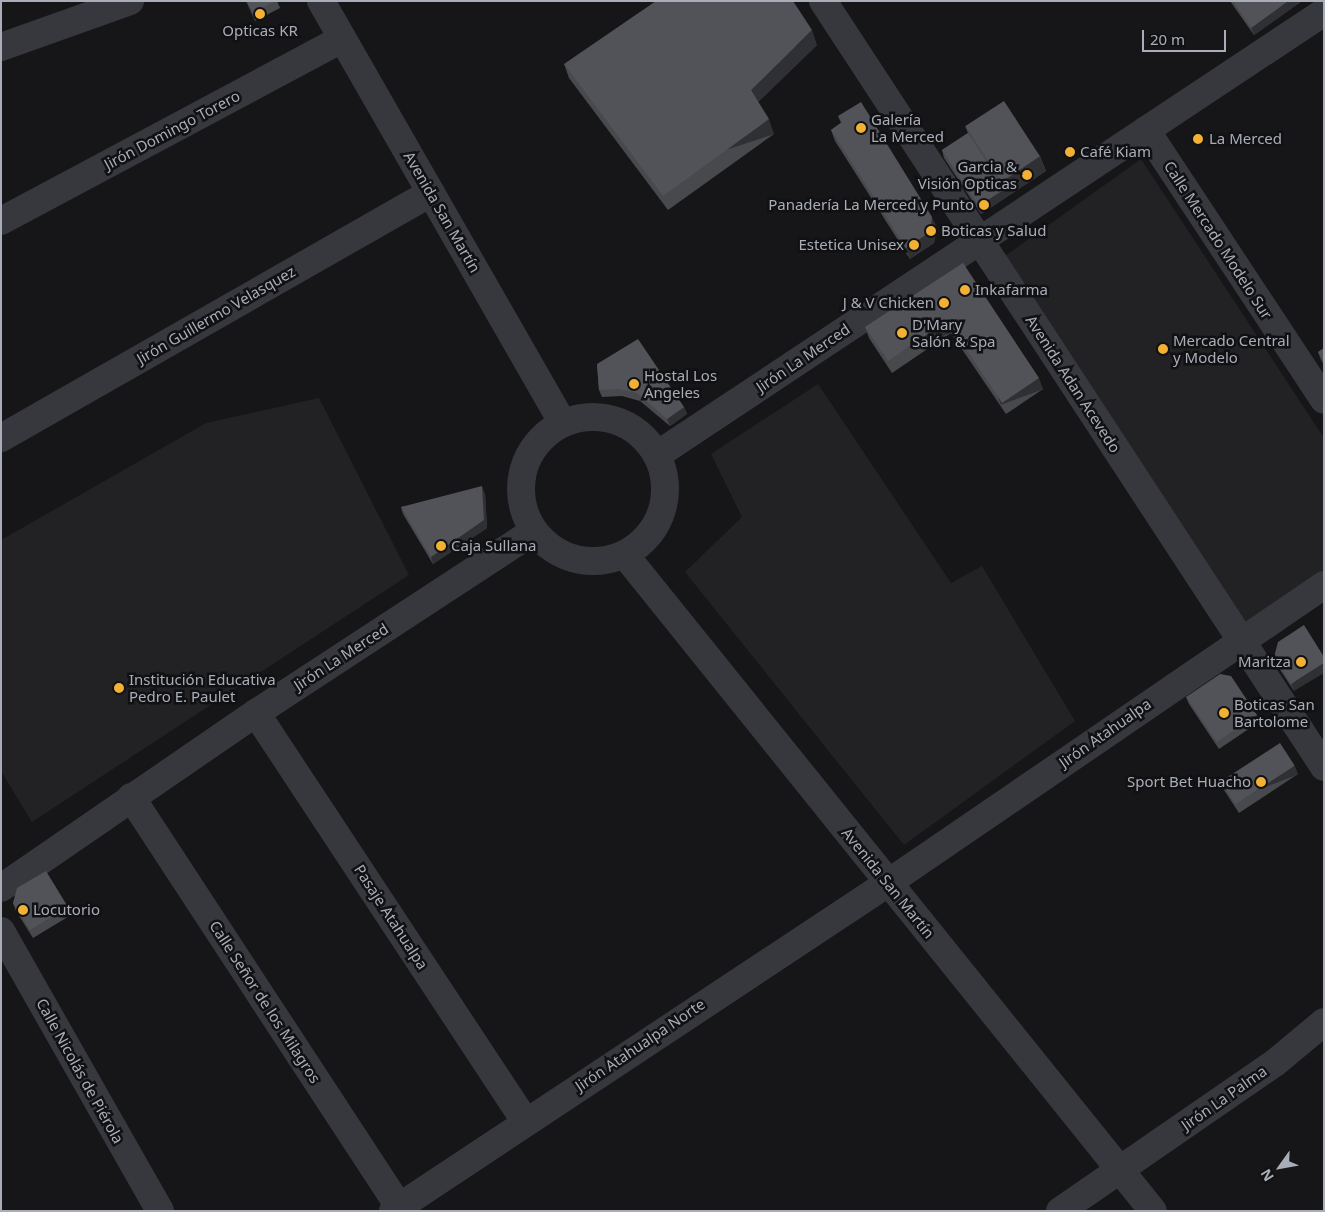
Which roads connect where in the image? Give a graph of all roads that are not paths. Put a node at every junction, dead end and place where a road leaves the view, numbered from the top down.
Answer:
1 (130, 1) edge
2 (320, 1) edge
3 (823, 1) edge
4 (1324, 12) edge
5 (342, 40) junction
6 (1, 46) edge
7 (1146, 130) junction
8 (431, 193) junction
9 (1, 221) edge
10 (980, 241) junction
11 (1324, 400) edge
12 (563, 422) junction
13 (1, 438) edge
14 (657, 456) junction
15 (534, 531) junction
16 (625, 555) junction
17 (1324, 586) edge
18 (1241, 640) junction
19 (256, 712) junction
20 (1324, 767) edge
21 (131, 797) junction
22 (888, 883) junction
23 (1, 888) edge
24 (1, 931) edge
25 (1324, 1022) edge
26 (526, 1122) junction
27 (1120, 1170) junction
28 (396, 1209) edge
29 (160, 1211) edge
30 (1060, 1211) edge
31 (1153, 1211) edge

1 - 6 street
2 - 5 street, Avenida San Martín
3 - 10 street, Avenida Adan Acevedo
4 - 7 street, Jirón La Merced
5 - 8 street, Avenida San Martín
5 - 9 street, Jirón Domingo Torero
7 - 10 street, Jirón La Merced
7 - 11 street, Calle Mercado Modelo Sur
8 - 12 street, Avenida San Martín
8 - 13 street, Jirón Guillermo Velasquez
10 - 14 street, Jirón La Merced
10 - 18 street, Avenida Adan Acevedo
12 - 14 street
12 - 15 street
14 - 16 street
15 - 16 street
15 - 19 street, Jirón La Merced
16 - 22 street, Avenida San Martín
17 - 18 street, Jirón Atahualpa
18 - 20 street, Avenida Adan Acevedo
18 - 22 street, Jirón Atahualpa
19 - 21 street, Jirón La Merced
19 - 26 street, Pasaje Atahualpa
21 - 23 street, Jirón La Merced
21 - 28 street, Calle Señor de los Milagros
22 - 26 street, Jirón Atahualpa Norte
22 - 27 street, Avenida San Martín
24 - 29 street, Calle Nicolás de Piérola
25 - 27 street, Jirón La Palma
26 - 28 street, Jirón Atahualpa Norte
27 - 30 street, Jirón La Palma
27 - 31 street, Avenida San Martín

